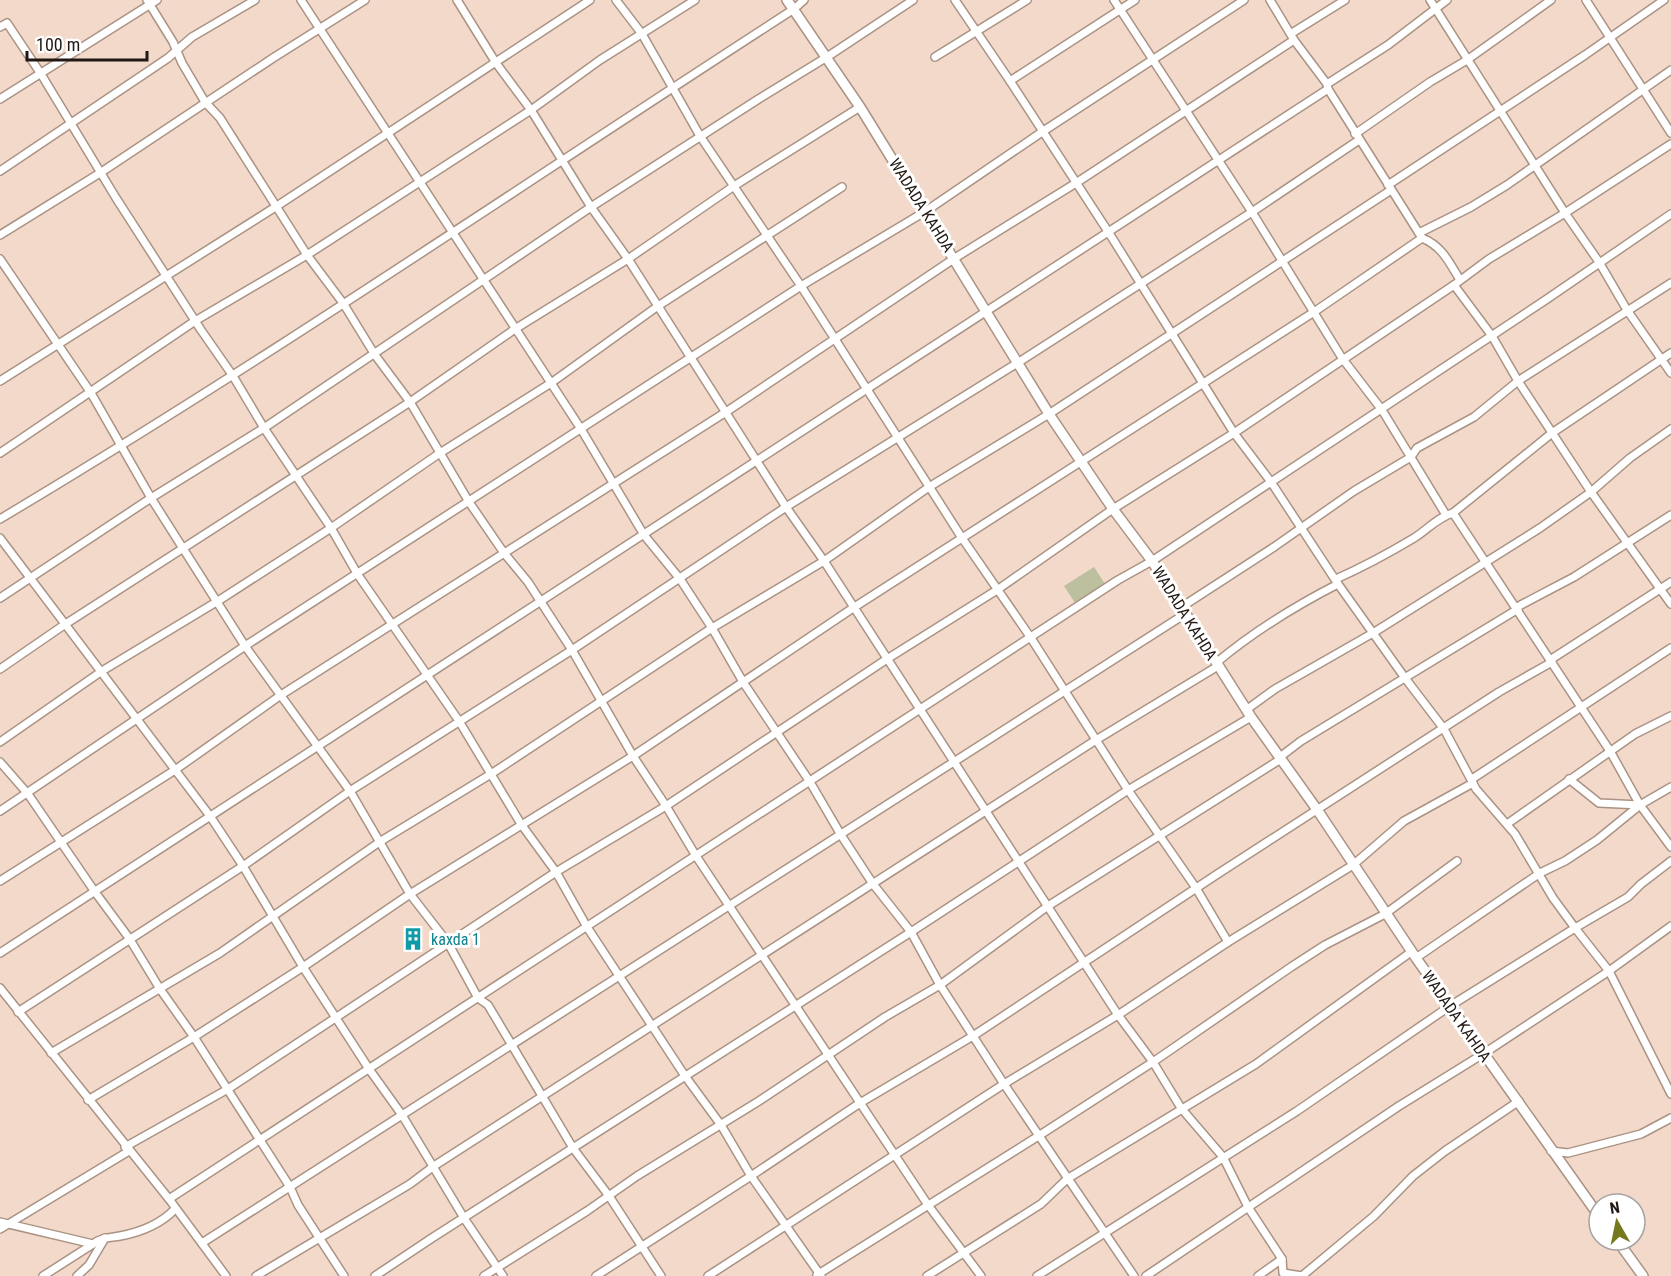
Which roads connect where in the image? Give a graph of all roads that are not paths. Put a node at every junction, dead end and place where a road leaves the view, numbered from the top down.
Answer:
1 (157, 0) edge
2 (255, 0) edge
3 (301, 0) edge
4 (365, 0) edge
5 (457, 0) edge
6 (590, 0) edge
7 (616, 0) edge
8 (695, 0) edge
9 (787, 0) edge
10 (804, 0) edge
11 (912, 0) edge
12 (955, 0) edge
13 (1028, 0) edge
14 (1114, 0) edge
15 (1135, 0) edge
16 (1244, 0) edge
17 (1270, 0) edge
18 (1346, 0) edge
19 (1430, 0) edge
20 (1447, 0) edge
21 (1551, 0) edge
22 (1586, 0) edge
23 (1664, 0) edge
24 (148, 2) edge
25 (794, 9) junction
26 (1120, 9) junction
27 (1435, 10) junction
28 (0, 27) edge
29 (319, 28) junction
30 (977, 32) junction
31 (642, 34) junction
32 (1610, 36) junction
33 (1293, 37) junction
34 (176, 49) junction
35 (827, 57) junction
36 (935, 57) dead end
37 (1154, 59) junction
38 (1467, 60) junction
39 (496, 63) junction
40 (1671, 70) edge
41 (41, 74) junction
42 (1010, 81) junction
43 (672, 87) junction
44 (1328, 87) junction
45 (1643, 90) junction
46 (0, 99) edge
47 (205, 102) junction
48 (860, 107) junction
49 (531, 110) junction
50 (1187, 111) junction
51 (1500, 111) junction
52 (70, 123) junction
53 (388, 132) junction
54 (1042, 132) junction
55 (1671, 133) edge
56 (700, 136) junction
57 (1357, 137) junction
58 (1671, 144) edge
59 (562, 160) junction
60 (1219, 162) junction
61 (1534, 165) junction
62 (0, 171) edge
63 (100, 173) junction
64 (419, 182) junction
65 (1076, 183) junction
66 (734, 186) junction
67 (842, 187) dead end
68 (1390, 187) junction
69 (277, 206) junction
70 (591, 207) junction
71 (926, 211) junction
72 (1252, 212) junction
73 (1565, 213) junction
74 (1671, 214) edge
75 (452, 232) junction
76 (1108, 233) junction
77 (0, 235) edge
78 (768, 236) junction
79 (1420, 236) junction
80 (307, 255) junction
81 (955, 258) junction
82 (0, 259) edge
83 (628, 259) junction
84 (1283, 262) junction
85 (1599, 262) junction
86 (167, 276) junction
87 (484, 280) junction
88 (1457, 282) junction
89 (1671, 283) edge
90 (1141, 284) junction
91 (801, 286) junction
92 (343, 303) junction
93 (658, 306) junction
94 (1628, 310) junction
95 (988, 311) junction
96 (1314, 312) junction
97 (195, 321) junction
98 (515, 329) junction
99 (1172, 334) junction
100 (1492, 336) junction
101 (835, 338) junction
102 (58, 343) junction
103 (1671, 353) edge
104 (375, 354) junction
105 (691, 357) junction
106 (1342, 358) junction
107 (1661, 360) junction
108 (1019, 362) junction
109 (1671, 373) edge
110 (233, 376) junction
111 (0, 381) edge
112 (1518, 381) junction
113 (551, 383) junction
114 (1204, 384) junction
115 (868, 389) junction
116 (91, 393) junction
117 (410, 402) junction
118 (1382, 410) junction
119 (726, 412) junction
120 (1049, 414) junction
121 (264, 428) junction
122 (581, 429) junction
123 (1671, 429) edge
124 (1234, 433) junction
125 (1552, 433) junction
126 (898, 437) junction
127 (121, 447) junction
128 (0, 453) edge
129 (440, 453) junction
130 (1411, 457) junction
131 (757, 461) junction
132 (1082, 462) junction
133 (297, 477) junction
134 (1271, 482) junction
135 (613, 483) junction
136 (929, 487) junction
137 (1591, 492) junction
138 (151, 498) junction
139 (469, 502) junction
140 (786, 507) junction
141 (1113, 509) junction
142 (1449, 514) junction
143 (1671, 515) edge
144 (0, 519) edge
145 (1301, 527) junction
146 (331, 528) junction
147 (644, 535) junction
148 (0, 538) edge
149 (962, 538) junction
150 (1626, 543) junction
151 (183, 547) junction
152 (504, 553) junction
153 (824, 561) junction
154 (1152, 561) junction
155 (1487, 563) junction
156 (358, 575) junction
157 (31, 577) junction
158 (680, 579) junction
159 (1337, 582) junction
160 (1671, 582) edge
161 (1660, 589) junction
162 (997, 590) junction
163 (0, 598) edge
164 (218, 601) junction
165 (540, 602) junction
166 (1671, 604) edge
167 (1517, 608) junction
168 (853, 609) junction
169 (1183, 611) junction
170 (392, 624) junction
171 (64, 625) junction
172 (712, 628) junction
173 (1373, 633) junction
174 (1031, 638) junction
175 (245, 646) junction
176 (1671, 648) edge
177 (572, 650) junction
178 (886, 659) junction
179 (1551, 661) junction
180 (1217, 664) junction
181 (0, 669) edge
182 (102, 671) junction
183 (428, 675) junction
184 (1405, 678) junction
185 (743, 682) junction
186 (1066, 691) junction
187 (281, 695) junction
188 (602, 701) junction
189 (1580, 708) junction
190 (920, 710) junction
191 (1249, 713) junction
192 (1671, 716) edge
193 (136, 720) junction
194 (459, 721) junction
195 (1444, 729) junction
196 (776, 734) junction
197 (1096, 740) junction
198 (0, 742) edge
199 (319, 746) junction
200 (1610, 751) junction
201 (633, 756) junction
202 (1281, 758) junction
203 (0, 762) edge
204 (955, 762) junction
205 (175, 770) junction
206 (491, 774) junction
207 (1569, 779) junction
208 (1472, 781) junction
209 (810, 782) junction
210 (1671, 787) edge
211 (1128, 790) junction
212 (350, 791) junction
213 (28, 794) junction
214 (1640, 805) junction
215 (666, 806) junction
216 (0, 811) edge
217 (986, 811) junction
218 (1318, 811) junction
219 (210, 816) junction
220 (521, 824) junction
221 (1507, 824) junction
222 (841, 835) junction
223 (1158, 835) junction
224 (381, 841) junction
225 (62, 842) junction
226 (1671, 847) edge
227 (696, 856) junction
228 (1457, 861) dead end
229 (1671, 861) edge
230 (1018, 862) junction
231 (1353, 865) junction
232 (243, 866) junction
233 (556, 872) junction
234 (1540, 873) junction
235 (0, 881) edge
236 (873, 884) junction
237 (1196, 888) junction
238 (94, 892) junction
239 (410, 894) junction
240 (729, 906) junction
241 (1048, 906) junction
242 (1385, 914) junction
243 (272, 915) junction
244 (1671, 926) edge
245 (587, 927) junction
246 (1575, 928) junction
247 (910, 932) junction
248 (129, 938) junction
249 (1228, 942) junction
250 (448, 943) junction
251 (0, 953) edge
252 (1414, 955) junction
253 (761, 956) junction
254 (1084, 963) junction
255 (303, 968) junction
256 (1609, 971) junction
257 (620, 976) junction
258 (940, 985) junction
259 (0, 988) edge
260 (160, 989) junction
261 (478, 998) junction
262 (795, 1004) junction
263 (1450, 1006) junction
264 (18, 1012) junction
265 (1118, 1015) junction
266 (337, 1018) junction
267 (653, 1025) junction
268 (974, 1036) junction
269 (194, 1037) junction
270 (511, 1045) junction
271 (51, 1053) junction
272 (828, 1054) junction
273 (1483, 1054) junction
274 (1153, 1062) junction
275 (369, 1069) junction
276 (685, 1076) junction
277 (1004, 1084) junction
278 (228, 1089) junction
279 (1671, 1094) edge
280 (542, 1096) junction
281 (88, 1100) junction
282 (1519, 1101) junction
283 (860, 1103) junction
284 (1181, 1108) junction
285 (402, 1115) junction
286 (1671, 1118) edge
287 (721, 1125) junction
288 (1040, 1135) junction
289 (260, 1140) junction
290 (573, 1148) junction
291 (127, 1149) junction
292 (1551, 1151) junction
293 (895, 1155) junction
294 (1223, 1157) junction
295 (434, 1166) junction
296 (751, 1176) junction
297 (1067, 1179) junction
298 (290, 1187) junction
299 (609, 1196) junction
300 (169, 1199) junction
301 (1587, 1200) edge
302 (928, 1205) junction
303 (1248, 1207) junction
304 (175, 1209) junction
305 (464, 1218) junction
306 (4, 1223) edge
307 (786, 1225) junction
308 (0, 1228) edge
309 (1106, 1233) junction
310 (105, 1238) junction
311 (321, 1238) junction
312 (202, 1243) junction
313 (93, 1244) junction
314 (643, 1246) junction
315 (1626, 1252) edge
316 (965, 1253) junction
317 (1282, 1259) junction
318 (498, 1268) junction
319 (818, 1275) edge
320 (44, 1276) edge
321 (77, 1276) edge
322 (226, 1276) edge
323 (256, 1276) edge
324 (344, 1276) edge
325 (375, 1276) edge
326 (484, 1276) edge
327 (503, 1276) edge
328 (596, 1276) edge
329 (661, 1276) edge
330 (708, 1276) edge
331 (927, 1276) edge
332 (981, 1276) edge
333 (1036, 1276) edge
334 (1134, 1276) edge
335 (1146, 1276) edge
336 (1258, 1276) edge
337 (1302, 1276) edge
338 (1643, 1276) edge

1 - 24 street
2 - 34 street
3 - 29 street
4 - 29 street
5 - 39 street
6 - 39 street
7 - 31 street
8 - 31 street
9 - 25 main road, WADADA KAHDA
10 - 25 street
11 - 35 street
12 - 30 street
13 - 30 street
14 - 26 street
15 - 26 street
16 - 37 street
17 - 33 street
18 - 33 street
19 - 27 street
20 - 27 street
21 - 38 street
22 - 32 street
23 - 32 street
24 - 34 street
24 - 41 street
25 - 35 main road, WADADA KAHDA
25 - 43 street
26 - 37 street
26 - 42 street
27 - 38 street
27 - 44 street
28 - 41 street
29 - 47 street
29 - 53 street
30 - 36 street
30 - 42 street
31 - 43 street
31 - 49 street
32 - 45 street
32 - 51 street
33 - 44 street
33 - 50 street
34 - 47 street
34 - 52 street
35 - 48 main road, WADADA KAHDA
35 - 56 street
37 - 50 street
37 - 54 street
38 - 51 street
38 - 57 street
39 - 49 street
39 - 53 street
40 - 45 street
41 - 46 street
41 - 52 street
42 - 54 street
43 - 56 street
43 - 59 street
44 - 57 street
44 - 60 street
45 - 55 street
45 - 61 street
47 - 63 street
47 - 69 street
48 - 66 street
48 - 71 main road, WADADA KAHDA
49 - 59 street
49 - 64 street
50 - 60 street
50 - 65 street
51 - 61 street
51 - 68 street
52 - 62 street
52 - 63 street
53 - 64 street
53 - 69 street
54 - 65 street
54 - 71 street
56 - 66 street
56 - 70 street
57 - 68 street
57 - 72 street
58 - 73 street
59 - 70 street
59 - 75 street
60 - 72 street
60 - 76 street
61 - 73 street
61 - 79 street
63 - 77 street
63 - 86 street
64 - 75 street
64 - 80 street
65 - 76 street
65 - 81 street
66 - 78 street
66 - 83 street
67 - 78 street
68 - 79 street
68 - 84 street
69 - 80 street
69 - 86 street
70 - 83 street
70 - 87 street
71 - 81 main road, WADADA KAHDA
71 - 91 street
72 - 84 street
72 - 90 street
73 - 85 street
73 - 88 street
74 - 85 street
75 - 87 street
75 - 92 street
76 - 90 street
76 - 95 street
78 - 91 street
78 - 93 street
79 - 88 street
79 - 96 street
80 - 92 street
80 - 97 street
81 - 95 main road, WADADA KAHDA
81 - 101 street
82 - 102 street
83 - 93 street
83 - 98 street
84 - 96 street
84 - 99 street
85 - 94 street
85 - 100 street
86 - 97 street
86 - 102 street
87 - 98 street
87 - 104 street
88 - 100 street
88 - 106 street
89 - 94 street
90 - 99 street
90 - 108 street
91 - 101 street
91 - 105 street
92 - 104 street
92 - 110 street
93 - 105 street
93 - 113 street
94 - 107 street
94 - 112 street
95 - 108 main road, WADADA KAHDA
95 - 115 street
96 - 106 street
96 - 114 street
97 - 110 street
97 - 116 street
98 - 113 street
98 - 117 street
99 - 114 street
99 - 120 street
100 - 112 street
100 - 118 street
101 - 115 street
101 - 119 street
102 - 111 street
102 - 116 street
103 - 107 street
104 - 117 street
104 - 121 street
105 - 119 street
105 - 122 street
106 - 118 street
106 - 124 street
107 - 109 street
107 - 125 street
108 - 120 main road, WADADA KAHDA
108 - 126 street
110 - 121 street
110 - 127 street
112 - 125 street
112 - 130 street
113 - 122 street
113 - 129 street
114 - 124 street
114 - 132 street
115 - 126 street
115 - 131 street
116 - 127 street
116 - 128 street
117 - 129 street
117 - 133 street
118 - 130 street
118 - 134 street
119 - 131 street
119 - 135 street
120 - 132 main road, WADADA KAHDA
120 - 136 street
121 - 133 street
121 - 138 street
122 - 135 street
122 - 139 street
123 - 137 street
124 - 134 street
124 - 141 street
125 - 137 street
125 - 142 street
126 - 136 street
126 - 140 street
127 - 138 street
127 - 144 street
129 - 139 street
129 - 146 street
130 - 142 street
130 - 145 street
131 - 140 street
131 - 147 street
132 - 141 main road, WADADA KAHDA
132 - 149 street
133 - 146 street
133 - 151 street
134 - 145 street
134 - 154 street
135 - 147 street
135 - 152 street
136 - 149 street
136 - 153 street
137 - 150 street
137 - 155 street
138 - 151 street
138 - 157 street
139 - 152 street
139 - 156 street
140 - 153 street
140 - 158 street
141 - 154 main road, WADADA KAHDA
141 - 162 street
142 - 155 street
142 - 159 street
143 - 150 street
145 - 159 street
145 - 169 street
146 - 156 street
146 - 164 street
147 - 158 street
147 - 165 street
148 - 157 street
149 - 162 street
149 - 168 street
150 - 161 street
150 - 167 street
151 - 164 street
151 - 171 street
152 - 165 street
152 - 170 street
153 - 168 street
153 - 172 street
154 - 169 main road, WADADA KAHDA
154 - 174 street
155 - 167 street
155 - 173 street
156 - 170 street
156 - 175 street
157 - 163 street
157 - 171 street
158 - 172 street
158 - 177 street
159 - 173 street
159 - 180 street
160 - 161 street
161 - 166 street
161 - 179 street
162 - 174 street
162 - 178 street
164 - 175 street
164 - 182 street
165 - 177 street
165 - 183 street
167 - 179 street
167 - 184 street
168 - 178 street
168 - 185 street
169 - 180 main road, WADADA KAHDA
169 - 186 street
170 - 183 street
170 - 187 street
171 - 181 street
171 - 182 street
172 - 185 street
172 - 188 street
173 - 184 street
173 - 191 street
174 - 186 street
174 - 190 street
175 - 187 street
175 - 193 street
176 - 189 street
177 - 188 street
177 - 194 street
178 - 190 street
178 - 196 street
179 - 189 street
179 - 195 street
180 - 191 main road, WADADA KAHDA
180 - 197 street
182 - 193 street
182 - 198 street
183 - 194 street
183 - 199 street
184 - 195 street
184 - 202 street
185 - 196 street
185 - 201 street
186 - 197 street
186 - 204 street
187 - 199 street
187 - 205 street
188 - 201 street
188 - 206 street
189 - 200 street
189 - 208 street
190 - 204 street
190 - 209 street
191 - 202 main road, WADADA KAHDA
191 - 211 street
192 - 200 street
193 - 205 street
193 - 213 street
194 - 206 street
194 - 212 street
195 - 208 street
195 - 218 street
196 - 209 street
196 - 215 street
197 - 211 street
197 - 217 street
199 - 212 street
199 - 219 street
200 - 207 street
200 - 214 street
201 - 215 street
201 - 220 street
202 - 218 main road, WADADA KAHDA
202 - 223 street
203 - 213 street
204 - 217 street
204 - 222 street
205 - 219 street
205 - 225 street
206 - 220 street
206 - 224 street
207 - 214 street
207 - 221 street
208 - 221 street
208 - 231 street
209 - 222 street
209 - 227 street
210 - 214 street
211 - 223 street
211 - 230 street
212 - 224 street
212 - 232 street
213 - 216 street
213 - 225 street
214 - 226 street
214 - 234 street
215 - 227 street
215 - 233 street
217 - 230 street
217 - 236 street
218 - 231 main road, WADADA KAHDA
218 - 237 street
219 - 232 street
219 - 238 street
220 - 233 street
220 - 239 street
221 - 234 street
222 - 236 street
222 - 240 street
223 - 237 street
223 - 241 street
224 - 239 street
224 - 243 street
225 - 235 street
225 - 238 street
227 - 240 street
227 - 245 street
228 - 242 street
229 - 246 street
230 - 241 street
230 - 247 street
231 - 242 main road, WADADA KAHDA
231 - 249 street
232 - 243 street
232 - 248 street
233 - 245 street
233 - 250 street
234 - 246 street
234 - 252 street
236 - 247 street
236 - 253 street
237 - 249 street
237 - 254 street
238 - 248 street
238 - 251 street
239 - 250 street
239 - 255 street
240 - 253 street
240 - 257 street
241 - 254 street
241 - 258 street
242 - 252 main road, WADADA KAHDA
242 - 274 street
243 - 255 street
243 - 260 street
244 - 256 street
245 - 257 street
245 - 261 street
246 - 256 street
246 - 263 street
247 - 258 street
247 - 262 street
248 - 260 street
248 - 264 street
249 - 265 street
250 - 261 street
250 - 266 street
252 - 263 main road, WADADA KAHDA
252 - 284 street
253 - 262 street
253 - 267 street
254 - 265 street
254 - 268 street
255 - 266 street
255 - 269 street
256 - 273 street
256 - 279 street
257 - 267 street
257 - 270 street
258 - 268 street
258 - 272 street
259 - 264 street
260 - 269 street
260 - 271 street
261 - 270 street
261 - 275 street
262 - 272 street
262 - 276 street
263 - 273 main road, WADADA KAHDA
263 - 294 street
264 - 271 street
265 - 274 street
265 - 277 street
266 - 275 street
266 - 278 street
267 - 276 street
267 - 280 street
268 - 277 street
268 - 283 street
269 - 278 street
269 - 281 street
270 - 280 street
270 - 285 street
271 - 281 street
272 - 283 street
272 - 287 street
273 - 282 main road, WADADA KAHDA
273 - 303 street
274 - 284 street
274 - 288 street
275 - 285 street
275 - 289 street
276 - 287 street
276 - 290 street
277 - 288 street
277 - 293 street
278 - 289 street
278 - 291 street
280 - 290 street
280 - 295 street
281 - 291 street
282 - 292 main road, WADADA KAHDA
282 - 337 street
283 - 293 street
283 - 296 street
284 - 294 street
284 - 297 street
285 - 295 street
285 - 298 street
286 - 292 street
287 - 296 street
287 - 299 street
288 - 297 street
288 - 302 street
289 - 298 street
289 - 300 street
290 - 299 street
290 - 305 street
291 - 300 street
291 - 306 street
292 - 301 main road, WADADA KAHDA
293 - 302 street
293 - 307 street
294 - 303 street
294 - 309 street
295 - 305 street
295 - 311 street
296 - 307 street
296 - 314 street
297 - 309 street
297 - 316 street
298 - 311 street
298 - 312 street
299 - 314 street
299 - 318 street
300 - 304 street
302 - 316 street
302 - 319 street
303 - 317 street
303 - 335 street
304 - 310 street
304 - 312 street
305 - 318 street
305 - 325 street
306 - 308 street
306 - 313 street
307 - 319 street
307 - 330 street
309 - 333 street
309 - 334 street
310 - 313 street
310 - 321 street
311 - 323 street
311 - 324 street
312 - 322 street
313 - 320 street
314 - 328 street
314 - 329 street
315 - 338 main road
316 - 331 street
316 - 332 street
317 - 336 street
317 - 337 street
318 - 326 street
318 - 327 street

